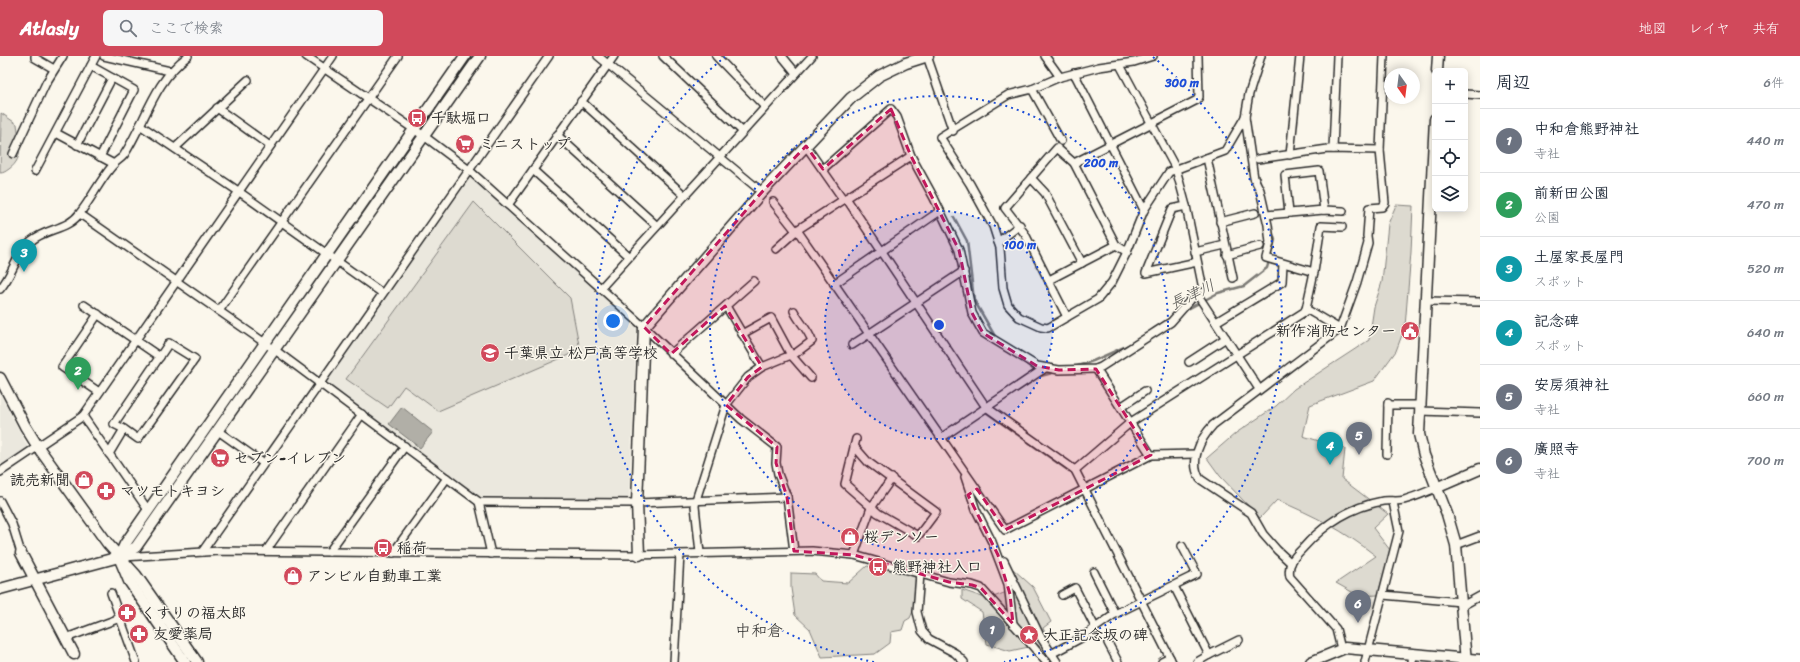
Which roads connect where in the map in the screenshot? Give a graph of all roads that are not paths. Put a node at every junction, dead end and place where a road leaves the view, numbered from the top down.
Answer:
1 (35, 56) edge
2 (62, 56) edge
3 (96, 56) edge
4 (104, 56) edge
5 (188, 56) edge
6 (306, 56) edge
7 (333, 56) edge
8 (398, 56) edge
9 (465, 56) edge
10 (480, 56) edge
11 (549, 56) edge
12 (598, 56) edge
13 (614, 56) edge
14 (663, 56) edge
15 (716, 56) edge
16 (782, 56) edge
17 (812, 56) edge
18 (928, 56) edge
19 (1045, 56) edge
20 (1153, 56) edge
21 (1198, 56) edge
22 (1261, 56) edge
23 (1300, 56) edge
24 (1337, 56) edge
25 (1384, 56) edge
26 (1438, 56) edge
27 (607, 64) junction
28 (1120, 65) junction
29 (91, 66) junction
30 (324, 68) junction
31 (1437, 68) edge
32 (54, 70) junction
33 (170, 71) junction
34 (796, 73) junction
35 (1074, 73) junction
36 (1060, 77) junction
37 (112, 78) junction
38 (248, 80) dead end
39 (1032, 89) junction
40 (1468, 94) edge
41 (1480, 95) edge
42 (368, 98) junction
43 (581, 102) junction
44 (765, 107) junction
45 (217, 108) junction
46 (1245, 117) junction
47 (1152, 124) junction
48 (140, 125) junction
49 (414, 129) junction
50 (953, 130) junction
51 (742, 131) junction
52 (56, 133) junction
53 (557, 135) junction
54 (424, 136) junction
55 (1434, 140) edge
56 (1061, 141) dead end
57 (77, 145) junction
58 (1112, 145) junction
59 (270, 146) junction
60 (806, 146) junction
61 (175, 148) junction
62 (1333, 149) junction
63 (1380, 150) junction
64 (13, 154) dead end
65 (1290, 155) junction
66 (911, 156) junction
67 (100, 157) junction
68 (720, 157) junction
69 (1207, 158) junction
70 (1258, 159) dead end
71 (1074, 163) junction
72 (114, 164) junction
73 (823, 169) junction
74 (1176, 169) junction
75 (469, 170) junction
76 (533, 170) junction
77 (35, 171) dead end
78 (1031, 178) junction
79 (238, 192) junction
80 (762, 192) junction
81 (684, 195) junction
82 (845, 198) junction
83 (773, 202) dead end
84 (508, 206) junction
85 (1186, 206) junction
86 (1144, 210) junction
87 (1324, 210) junction
88 (940, 211) junction
89 (1343, 211) dead end
90 (1254, 213) dead end
91 (1289, 213) junction
92 (80, 214) junction
93 (1266, 215) junction
94 (282, 222) junction
95 (1220, 222) junction
96 (1020, 225) junction
97 (657, 226) junction
98 (1342, 227) dead end
99 (796, 230) junction
100 (998, 242) junction
101 (1225, 244) junction
102 (1116, 245) junction
103 (1260, 246) dead end
104 (776, 249) dead end
105 (882, 251) junction
106 (1127, 252) junction
107 (1195, 252) junction
108 (328, 254) junction
109 (1228, 255) junction
110 (628, 256) junction
111 (337, 261) junction
112 (1197, 262) junction
113 (1082, 263) junction
114 (1283, 264) junction
115 (964, 271) junction
116 (1314, 272) junction
117 (1233, 278) dead end
118 (1049, 280) junction
119 (176, 281) junction
120 (754, 281) dead end
121 (834, 284) junction
122 (1202, 284) dead end
123 (600, 288) junction
124 (0, 289) edge
125 (382, 293) junction
126 (1426, 301) junction
127 (917, 302) junction
128 (1480, 302) edge
129 (84, 305) dead end
130 (726, 306) junction
131 (1306, 309) junction
132 (219, 311) junction
133 (794, 311) dead end
134 (98, 314) junction
135 (1067, 317) junction
136 (1216, 322) junction
137 (644, 327) junction
138 (1340, 329) junction
139 (742, 334) junction
140 (869, 334) junction
141 (1226, 338) junction
142 (136, 340) junction
143 (265, 343) junction
144 (852, 345) dead end
145 (275, 350) junction
146 (671, 354) junction
147 (1237, 354) junction
148 (791, 355) junction
149 (160, 357) junction
150 (1189, 362) dead end
151 (762, 367) junction
152 (1046, 368) junction
153 (1096, 368) junction
154 (0, 378) edge
155 (811, 378) dead end
156 (319, 382) junction
157 (1259, 389) junction
158 (1145, 391) dead end
159 (99, 392) junction
160 (726, 405) junction
161 (1121, 407) junction
162 (986, 408) junction
163 (1420, 408) junction
164 (1480, 412) edge
165 (362, 414) junction
166 (83, 416) junction
167 (210, 421) junction
168 (1131, 422) junction
169 (124, 429) junction
170 (219, 430) junction
171 (941, 438) junction
172 (405, 446) junction
173 (38, 447) junction
174 (109, 454) junction
175 (1151, 454) junction
176 (1196, 454) junction
177 (1387, 454) dead end
178 (263, 463) junction
179 (1480, 469) edge
180 (963, 470) junction
181 (1075, 470) junction
182 (0, 472) edge
183 (447, 478) junction
184 (892, 478) junction
185 (1436, 488) junction
186 (1084, 490) junction
187 (787, 497) junction
188 (696, 500) junction
189 (0, 501) edge
190 (479, 502) junction
191 (1393, 502) junction
192 (637, 503) junction
193 (871, 508) junction
194 (148, 510) junction
195 (1480, 536) edge
196 (1456, 545) junction
197 (994, 546) junction
198 (1182, 546) dead end
199 (266, 551) junction
200 (794, 551) junction
201 (202, 552) junction
202 (330, 552) junction
203 (21, 553) joint
204 (393, 553) junction
205 (700, 553) junction
206 (490, 554) junction
207 (680, 554) junction
208 (639, 555) junction
209 (854, 555) junction
210 (119, 557) junction
211 (1291, 563) junction
212 (1094, 572) dead end
213 (920, 574) junction
214 (35, 579) junction
215 (1174, 586) junction
216 (0, 589) edge
217 (111, 593) dead end
218 (1062, 595) dead end
219 (1383, 595) junction
220 (1480, 596) edge
221 (1142, 601) junction
222 (1461, 604) junction
223 (1115, 614) junction
224 (120, 618) junction
225 (1013, 624) junction
226 (1095, 627) junction
227 (66, 638) junction
228 (1239, 640) dead end
229 (1108, 643) dead end
230 (1341, 648) junction
231 (1369, 650) junction
232 (1051, 654) junction
233 (1209, 655) junction
234 (75, 658) edge
235 (1412, 658) edge
236 (1171, 660) edge
237 (1466, 660) edge
238 (1480, 660) edge
239 (136, 662) edge
240 (185, 662) edge
241 (197, 662) edge
242 (674, 662) edge
243 (964, 662) edge
244 (1046, 662) edge
245 (1057, 662) edge
246 (1118, 662) edge
247 (1162, 662) edge
248 (1197, 662) edge
249 (1311, 662) edge
250 (1365, 662) edge

1 - 32 street
2 - 32 street
3 - 29 street
4 - 33 street
5 - 33 street
6 - 30 street
7 - 30 street
8 - 42 street
9 - 49 street
10 - 54 street
11 - 75 street
12 - 27 street
13 - 27 street
14 - 51 street
15 - 44 street
16 - 34 street
17 - 34 street
18 - 50 street
18 - 60 street
19 - 36 street
20 - 28 street
21 - 47 street
22 - 46 street
23 - 65 street
24 - 62 street
25 - 63 street
26 - 31 street
27 - 43 street
27 - 68 street
28 - 35 street
28 - 47 street
29 - 37 street
29 - 52 street
30 - 42 street
30 - 59 street
32 - 64 street
33 - 48 street
34 - 44 street
35 - 36 street
35 - 58 street
36 - 39 street
37 - 57 street
37 - 67 street
38 - 45 street
39 - 50 street
39 - 56 street
40 - 41 street
42 - 49 street
42 - 94 street
43 - 53 street
43 - 81 street
44 - 51 street
45 - 59 street
45 - 61 street
46 - 69 street
46 - 93 street
47 - 58 street
47 - 74 street
48 - 61 street
48 - 72 street
49 - 54 street
49 - 108 street
50 - 100 street
51 - 68 street
52 - 57 street
52 - 77 street
53 - 76 street
53 - 97 street
54 - 75 street
54 - 111 street
55 - 126 street
57 - 67 street
58 - 71 street
58 - 86 street
59 - 79 street
60 - 73 street
60 - 80 street
61 - 79 street
62 - 63 street
62 - 65 street
63 - 138 street
65 - 70 street
66 - 73 street
66 - 82 street
66 - 88 street
67 - 72 street
68 - 80 street
68 - 81 street
69 - 74 street
69 - 95 street
71 - 78 street
71 - 102 street
72 - 92 street
73 - 82 street
74 - 85 street
74 - 86 street
75 - 84 street
75 - 125 street
76 - 84 street
76 - 110 street
78 - 96 street
78 - 113 street
79 - 94 street
79 - 119 street
80 - 137 street
81 - 97 street
82 - 99 street
82 - 105 street
83 - 99 street
84 - 123 street
85 - 107 street
85 - 112 street
86 - 106 street
87 - 89 street
87 - 91 street
87 - 91 street
88 - 105 street
88 - 115 street
90 - 95 street
91 - 93 street
92 - 119 street
92 - 124 street
93 - 114 street
94 - 108 street
94 - 132 street
95 - 101 street
96 - 100 street
96 - 118 street
97 - 110 street
98 - 116 street
99 - 104 street
99 - 121 street
100 - 135 street
101 - 107 street
101 - 109 street
102 - 106 street
102 - 113 street
103 - 109 street
105 - 121 street
105 - 127 street
106 - 135 street
107 - 112 street
108 - 111 street
108 - 143 street
109 - 117 street
110 - 123 street
111 - 125 street
111 - 145 street
112 - 122 street
113 - 118 street
114 - 116 street
114 - 136 street
115 - 127 street
115 - 152 street
116 - 131 street
118 - 135 street
119 - 132 street
119 - 142 street
120 - 130 street
121 - 140 street
123 - 137 street
125 - 156 street
126 - 128 street
126 - 163 street
127 - 140 street
127 - 162 street
129 - 134 street
130 - 139 street
130 - 146 street
131 - 138 street
131 - 147 street
132 - 143 street
133 - 148 street
134 - 142 street
134 - 159 street
136 - 141 street
136 - 153 street
137 - 146 street
137 - 192 street
138 - 157 street
139 - 148 street
139 - 151 street
140 - 144 street
140 - 171 street
141 - 147 street
141 - 150 street
142 - 149 street
142 - 159 street
143 - 145 street
143 - 167 street
145 - 156 street
145 - 170 street
146 - 160 street
147 - 157 street
147 - 168 street
148 - 151 street
148 - 155 street
149 - 169 street
149 - 169 street
151 - 160 street
152 - 153 street
152 - 162 street
153 - 161 street
154 - 173 street
156 - 165 street
156 - 178 street
157 - 176 street
158 - 161 street
159 - 166 street
160 - 187 street
160 - 188 street
161 - 168 street
162 - 171 street
162 - 181 street
163 - 164 street
163 - 177 street
163 - 185 street
165 - 172 street
165 - 199 street
166 - 173 street
166 - 174 street
167 - 170 street
167 - 194 street
168 - 175 street
168 - 181 street
169 - 174 street
170 - 178 street
170 - 210 street
171 - 180 street
172 - 183 street
172 - 202 street
173 - 182 street
173 - 210 street
174 - 194 street
175 - 176 street
175 - 186 street
176 - 211 street
178 - 201 street
179 - 185 street
180 - 186 street
180 - 197 street
181 - 186 street
183 - 190 street
183 - 204 street
184 - 193 street
184 - 193 street
184 - 193 street
185 - 191 street
185 - 196 street
186 - 221 street
187 - 188 street
187 - 200 street
188 - 192 street
188 - 205 street
189 - 203 street
190 - 192 street
190 - 206 street
191 - 211 street
191 - 219 street
192 - 208 street
193 - 209 street
194 - 210 street
195 - 196 street
196 - 222 street
197 - 225 street
197 - 232 street
198 - 215 street
199 - 201 street
199 - 202 street
200 - 205 street
200 - 209 street
201 - 210 street
202 - 204 street
203 - 214 street
204 - 206 street
205 - 207 street
206 - 208 street
207 - 208 street
207 - 242 street
209 - 213 street
210 - 214 street
210 - 240 street
210 - 241 street
211 - 230 street
212 - 223 street
213 - 225 street
213 - 243 street
214 - 216 street
214 - 227 street
215 - 221 street
215 - 233 street
217 - 224 street
218 - 226 street
219 - 222 street
219 - 231 street
220 - 222 street
221 - 223 street
221 - 236 street
222 - 237 street
223 - 226 street
224 - 227 street
224 - 239 street
225 - 244 street
226 - 232 street
227 - 234 street
228 - 233 street
229 - 246 street
230 - 231 street
230 - 249 street
231 - 235 street
231 - 250 street
232 - 245 street
233 - 248 street
235 - 237 street
236 - 247 street
237 - 238 street

